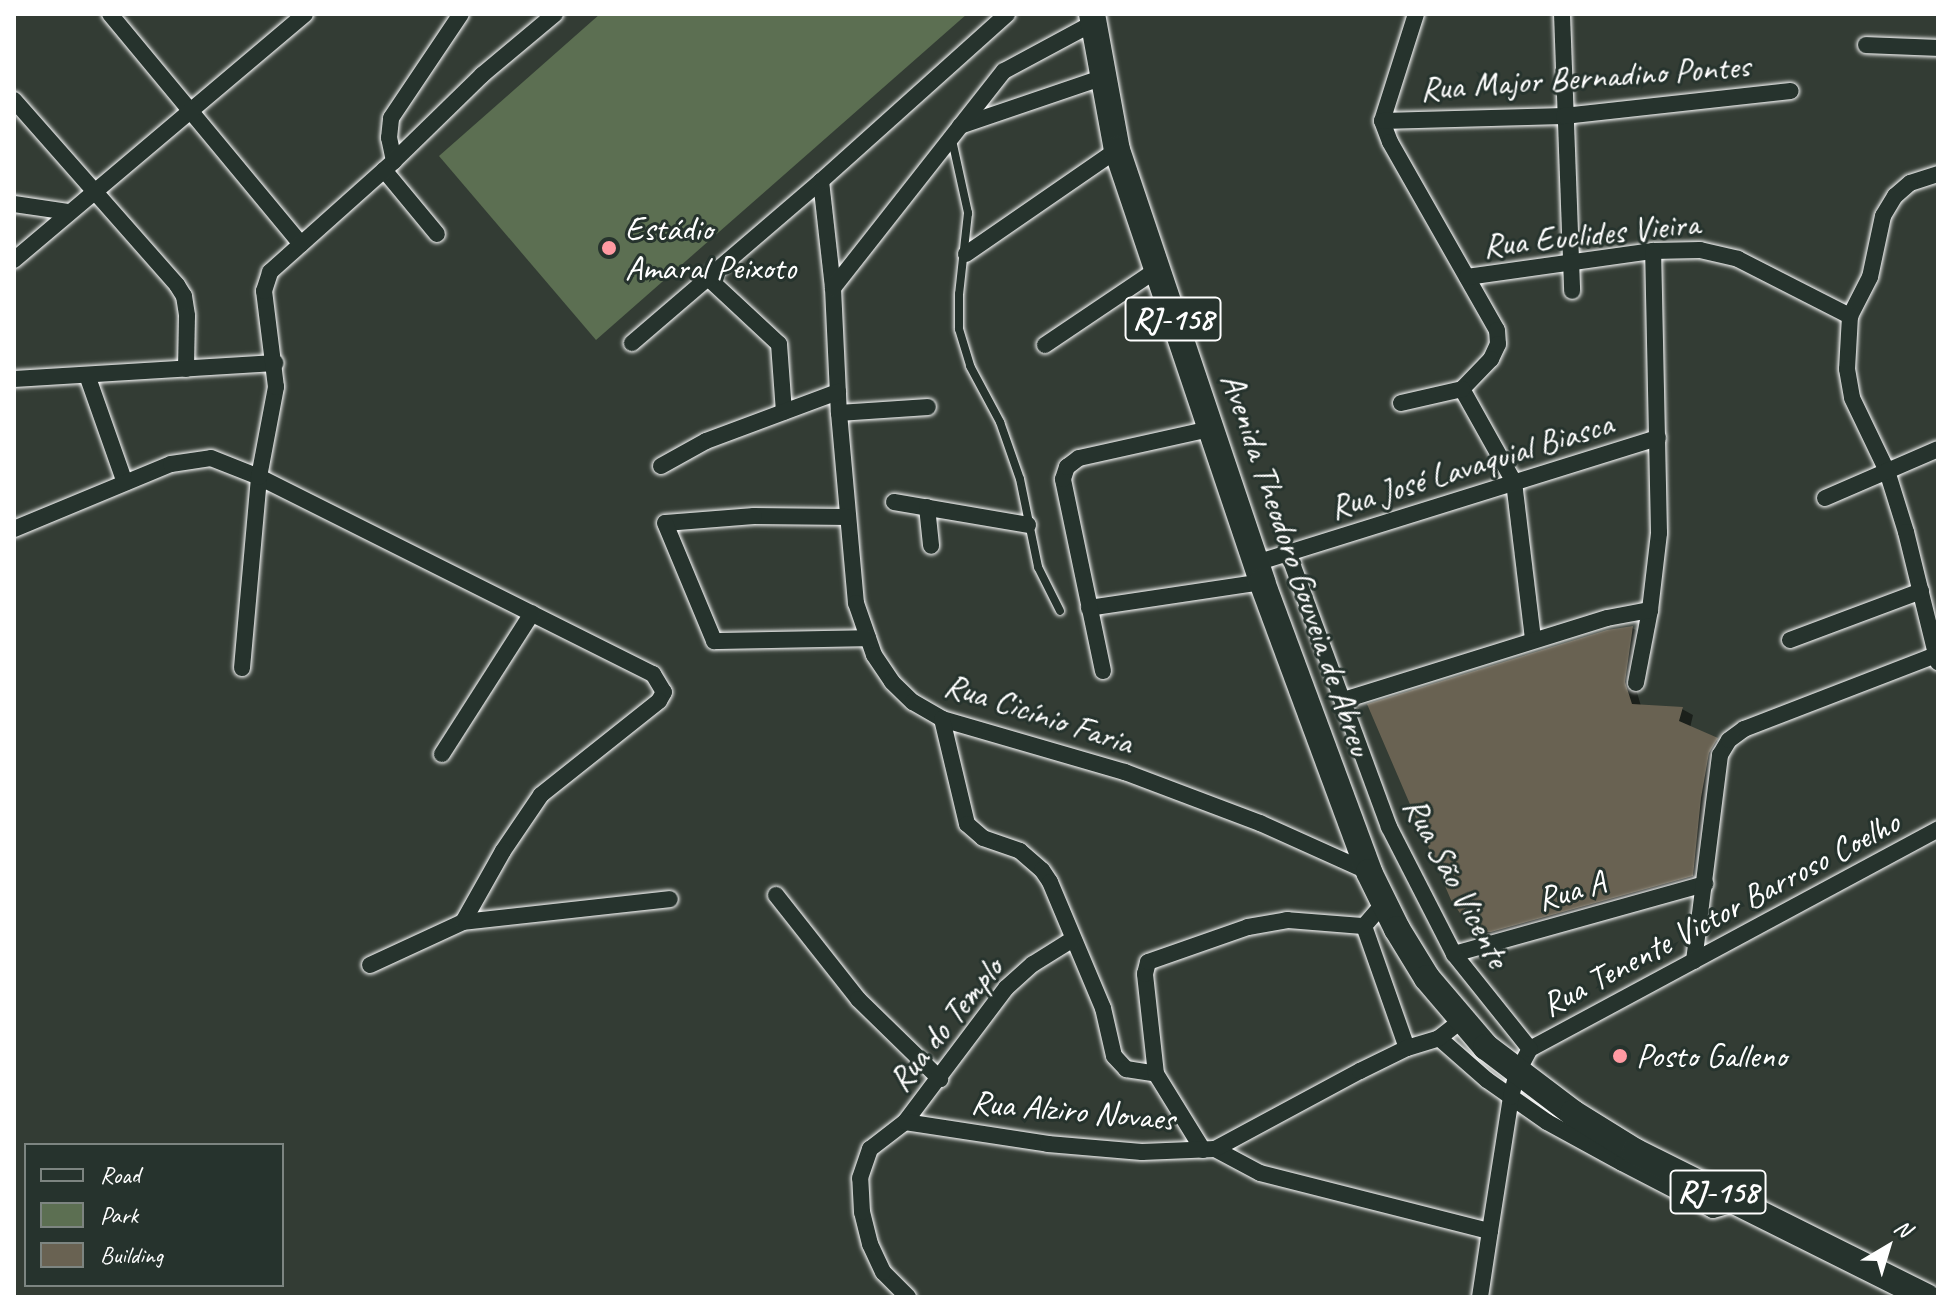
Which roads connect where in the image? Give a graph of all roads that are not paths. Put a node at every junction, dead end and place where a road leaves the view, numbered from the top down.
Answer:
1 (110, 14) edge
2 (305, 14) edge
3 (459, 14) edge
4 (555, 14) edge
5 (1007, 14) edge
6 (1416, 14) edge
7 (1562, 14) edge
8 (1093, 19) edge
9 (1866, 45) dead end
10 (1938, 48) edge
11 (1101, 78) junction
12 (1791, 91) dead end
13 (14, 100) edge
14 (189, 111) junction
15 (1564, 116) junction
16 (1382, 121) junction
17 (956, 131) junction
18 (1117, 150) junction
19 (389, 165) junction
20 (1938, 174) edge
21 (821, 181) junction
22 (96, 190) junction
23 (14, 204) edge
24 (69, 212) junction
25 (437, 234) dead end
26 (301, 244) junction
27 (1653, 251) junction
28 (966, 254) junction
29 (14, 260) edge
30 (1569, 264) junction
31 (1156, 270) junction
32 (1467, 277) junction
33 (708, 278) junction
34 (833, 288) junction
35 (1572, 291) dead end
36 (1850, 316) junction
37 (632, 343) dead end
38 (1045, 345) dead end
39 (276, 363) junction
40 (186, 369) junction
41 (87, 375) junction
42 (14, 379) edge
43 (1462, 389) junction
44 (838, 392) junction
45 (1401, 403) dead end
46 (928, 407) dead end
47 (784, 412) junction
48 (839, 413) junction
49 (1210, 429) junction
50 (1658, 438) junction
51 (1938, 449) edge
52 (661, 466) dead end
53 (1887, 471) junction
54 (259, 477) junction
55 (1514, 482) junction
56 (125, 483) junction
57 (1825, 498) dead end
58 (894, 502) dead end
59 (927, 507) junction
60 (847, 517) junction
61 (1028, 525) junction
62 (14, 529) edge
63 (931, 546) dead end
64 (1288, 553) junction
65 (1259, 572) junction
66 (1921, 591) junction
67 (1089, 608) junction
68 (1650, 610) junction
69 (1060, 611) dead end
70 (532, 613) junction
71 (868, 638) junction
72 (1533, 639) junction
73 (1790, 640) dead end
74 (1937, 657) edge
75 (242, 668) dead end
76 (1103, 671) dead end
77 (1636, 683) dead end
78 (1344, 700) junction
79 (942, 719) junction
80 (442, 754) dead end
81 (1938, 829) edge
82 (1369, 872) junction
83 (1705, 884) junction
84 (776, 895) dead end
85 (670, 899) dead end
86 (1384, 903) junction
87 (463, 922) junction
88 (1364, 926) junction
89 (1073, 939) junction
90 (1454, 954) junction
91 (1694, 961) junction
92 (370, 965) dead end
93 (1461, 1021) junction
94 (1439, 1038) junction
95 (1407, 1048) junction
96 (1530, 1049) junction
97 (1156, 1074) junction
98 (940, 1079) junction
99 (1514, 1085) junction
100 (905, 1122) junction
101 (1209, 1150) junction
102 (1490, 1231) junction
103 (1930, 1294) edge
104 (908, 1297) edge
105 (1480, 1297) edge

1 - 14 street
2 - 14 street
3 - 19 street
4 - 19 street
5 - 21 street
6 - 16 street
7 - 15 street
8 - 11 main road, Avenida Theodoro Gouveia de Abreu / RJ-158
8 - 17 street
9 - 10 street
11 - 17 street
11 - 18 main road, Avenida Theodoro Gouveia de Abreu / RJ-158
12 - 15 street, Rua Major Bernadino Pontes
13 - 22 street
14 - 22 street
14 - 26 street
15 - 16 street, Rua Major Bernadino Pontes
15 - 30 street
16 - 32 street
17 - 28 lane
17 - 34 street
18 - 28 street
18 - 31 main road, Avenida Theodoro Gouveia de Abreu / RJ-158
19 - 25 street
19 - 26 street
20 - 36 street
21 - 33 street
21 - 34 street, Rua Cicínio Faria
22 - 24 street
22 - 40 street
23 - 24 street
24 - 29 street
26 - 39 street
27 - 30 street, Rua Euclides Vieira
27 - 36 street, Rua Euclides Vieira
27 - 50 street
28 - 61 lane
30 - 32 street, Rua Euclides Vieira
30 - 35 street
31 - 38 street
31 - 49 main road, Avenida Theodoro Gouveia de Abreu / RJ-158
32 - 43 street
33 - 37 street
33 - 47 street
34 - 44 street, Rua Cicínio Faria
36 - 53 street
39 - 40 street
39 - 54 street
40 - 41 street
41 - 42 street
41 - 56 street
43 - 45 street
43 - 55 street
44 - 47 street
44 - 48 street, Rua Cicínio Faria
46 - 48 street
47 - 52 street
48 - 60 street, Rua Cicínio Faria
49 - 65 main road, Avenida Theodoro Gouveia de Abreu / RJ-158
49 - 67 street
50 - 55 street, Rua José Lavaquial Biasca
50 - 68 street
51 - 53 street
53 - 57 street
53 - 66 street
54 - 56 street
54 - 70 street
54 - 75 street
55 - 64 street, Rua José Lavaquial Biasca
55 - 72 street
56 - 62 street
58 - 59 street
59 - 61 street
59 - 63 street
60 - 71 street, Rua Cicínio Faria
60 - 71 street
61 - 69 lane
64 - 65 street, Rua José Lavaquial Biasca
64 - 78 street, Rua São Vicente
65 - 67 street, Rua José Lavaquial Biasca
65 - 82 main road, Avenida Theodoro Gouveia de Abreu / RJ-158
66 - 73 street
66 - 74 street
67 - 76 street
68 - 72 street
68 - 77 street
70 - 80 street
70 - 87 street
71 - 79 street, Rua Cicínio Faria
72 - 78 street
74 - 83 street
78 - 90 street, Rua São Vicente
79 - 82 street, Rua Cicínio Faria
79 - 89 street
81 - 91 street, Rua Tenente Victor Barroso Coelho
82 - 86 main road, Avenida Theodoro Gouveia de Abreu / RJ-158
83 - 90 street, Rua A
83 - 91 street
84 - 98 street
85 - 87 street
86 - 88 street
86 - 93 main road, Avenida Theodoro Gouveia de Abreu / RJ-158
87 - 92 street
88 - 95 street
88 - 97 street
89 - 97 street
89 - 98 street, Rua do Templo
90 - 96 street, Rua São Vicente
91 - 96 street, Rua Tenente Victor Barroso Coelho
93 - 94 street, Rua Alziro Novaes
93 - 99 main road, Avenida Theodoro Gouveia de Abreu / RJ-158
94 - 95 street, Rua Alziro Novaes
94 - 99 street, Avenida Theodoro Gouveia de Abreu
95 - 101 street, Rua Alziro Novaes
96 - 99 street
97 - 101 street
98 - 100 street, Rua do Templo
99 - 102 street
99 - 103 main road, Avenida Theodoro Gouveia de Abreu / RJ-158
100 - 101 street, Rua Alziro Novaes
100 - 104 street
101 - 102 street
102 - 105 street

